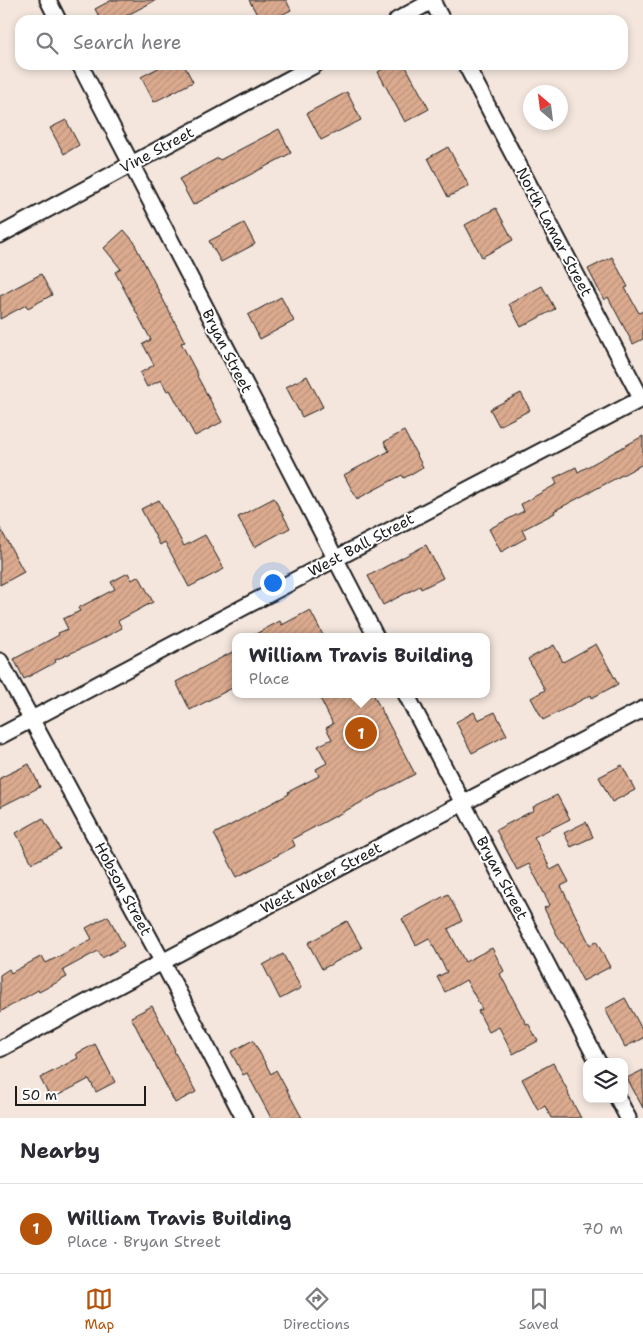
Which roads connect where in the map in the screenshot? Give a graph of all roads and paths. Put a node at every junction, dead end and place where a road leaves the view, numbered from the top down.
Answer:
1 (48, 0) edge
2 (433, 1) edge
3 (56, 15) edge
4 (406, 15) edge
5 (440, 15) edge
6 (83, 70) edge
7 (305, 70) edge
8 (469, 70) edge
9 (131, 165) junction
10 (0, 236) edge
11 (642, 398) edge
12 (335, 558) junction
13 (374, 633) edge
14 (0, 661) edge
15 (408, 698) edge
16 (643, 710) edge
17 (31, 720) junction
18 (0, 736) edge
19 (462, 803) junction
20 (162, 961) junction
21 (0, 1049) edge
22 (596, 1058) edge
23 (620, 1103) edge
24 (244, 1118) edge
25 (628, 1118) edge

1 - 3 street
2 - 4 street
2 - 5 street
6 - 9 street, Bryan Street
7 - 9 street, Vine Street
8 - 11 street, North Lamar Street
9 - 10 street, Vine Street
9 - 12 street, Bryan Street
11 - 12 street, West Ball Street
12 - 13 street, Bryan Street
12 - 17 street, West Ball Street
14 - 17 street, Hobson Street
15 - 19 street, Bryan Street
16 - 19 street, West Water Street
17 - 18 street, West Ball Street
17 - 20 street, Hobson Street
19 - 20 street, West Water Street
19 - 22 street, Bryan Street
20 - 21 street, West Water Street
20 - 24 street, Hobson Street
23 - 25 street

